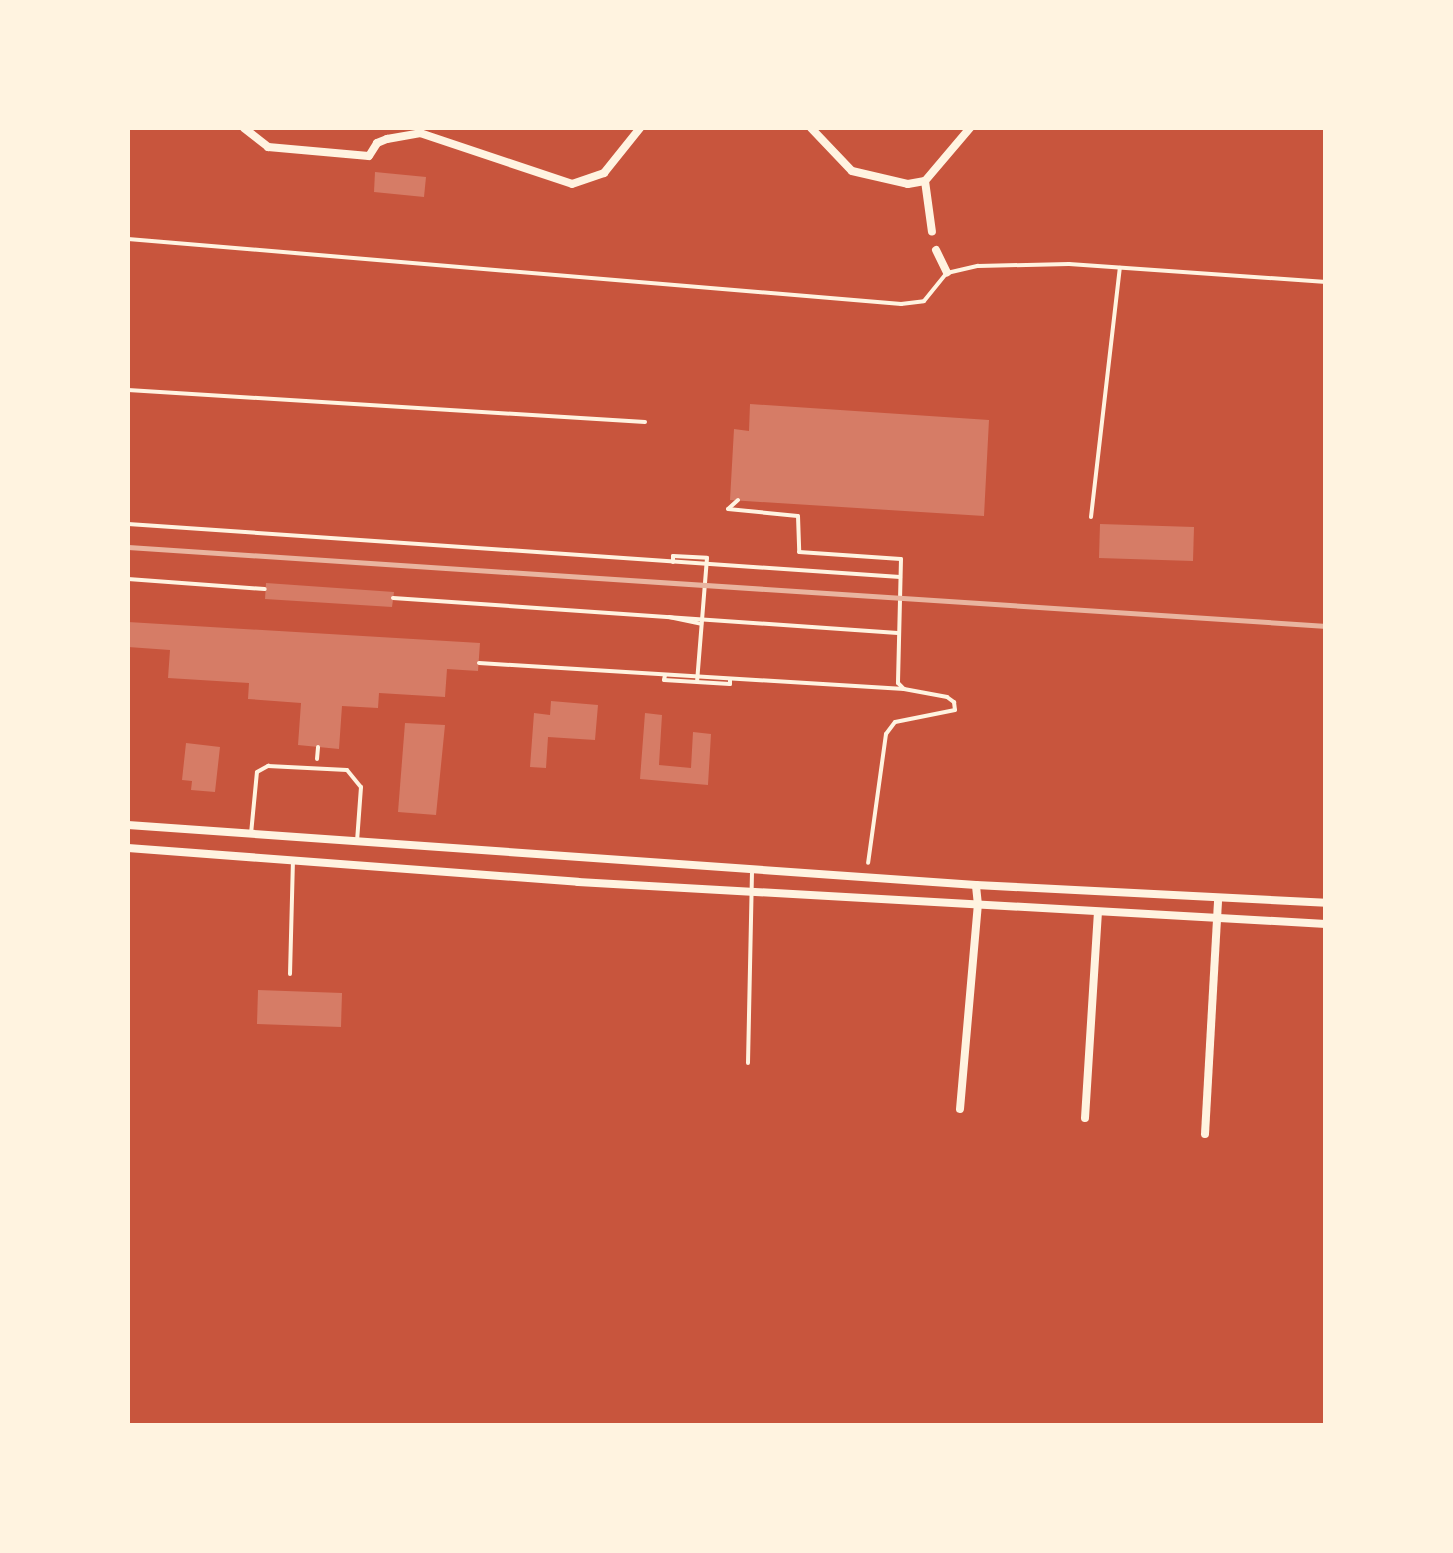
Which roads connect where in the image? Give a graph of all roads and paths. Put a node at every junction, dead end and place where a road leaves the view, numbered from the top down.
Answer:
1 (244, 128) edge
2 (640, 128) edge
3 (811, 128) edge
4 (970, 128) edge
5 (925, 181) junction
6 (932, 232) dead end
7 (128, 239) edge
8 (936, 250) dead end
9 (1120, 268) junction
10 (947, 274) junction
11 (1326, 282) edge
12 (128, 390) edge
13 (645, 422) dead end
14 (738, 500) dead end
15 (1091, 517) dead end
16 (128, 524) edge
17 (673, 562) junction
18 (900, 577) junction
19 (128, 579) edge
20 (265, 589) dead end
21 (393, 598) dead end
22 (670, 617) junction
23 (701, 624) junction
24 (898, 633) junction
25 (479, 663) dead end
26 (665, 675) junction
27 (730, 678) junction
28 (697, 682) junction
29 (904, 690) junction
30 (128, 825) edge
31 (251, 834) junction
32 (357, 842) junction
33 (128, 848) edge
34 (293, 860) junction
35 (752, 870) junction
36 (866, 878) junction
37 (976, 885) junction
38 (752, 891) junction
39 (1218, 898) junction
40 (1326, 903) edge
41 (978, 904) junction
42 (1098, 913) junction
43 (1216, 917) junction
44 (1326, 924) edge
45 (290, 974) dead end
46 (748, 1063) dead end
47 (960, 1109) dead end
48 (1084, 1118) dead end
49 (1204, 1134) dead end

1 - 2 street
3 - 5 street
4 - 5 street
5 - 6 street
7 - 10 lane
8 - 10 street
9 - 10 lane
9 - 11 lane
9 - 15 lane
12 - 13 lane
14 - 18 path
16 - 17 path
17 - 18 path
17 - 23 path
18 - 24 path
19 - 20 path
21 - 22 path
22 - 23 path
22 - 24 path
23 - 28 path
24 - 29 path
25 - 26 path
26 - 27 path
26 - 28 path
27 - 28 path
27 - 29 path
29 - 36 path
30 - 31 street
31 - 32 street
31 - 32 lane
32 - 35 street
33 - 34 street
34 - 38 street
34 - 45 lane
35 - 36 street
35 - 38 lane
36 - 37 street
37 - 39 street
37 - 41 street
38 - 41 street
38 - 46 lane
39 - 40 street
39 - 43 street
41 - 42 street
41 - 47 street
42 - 43 street
42 - 48 street
43 - 44 street
43 - 49 street

